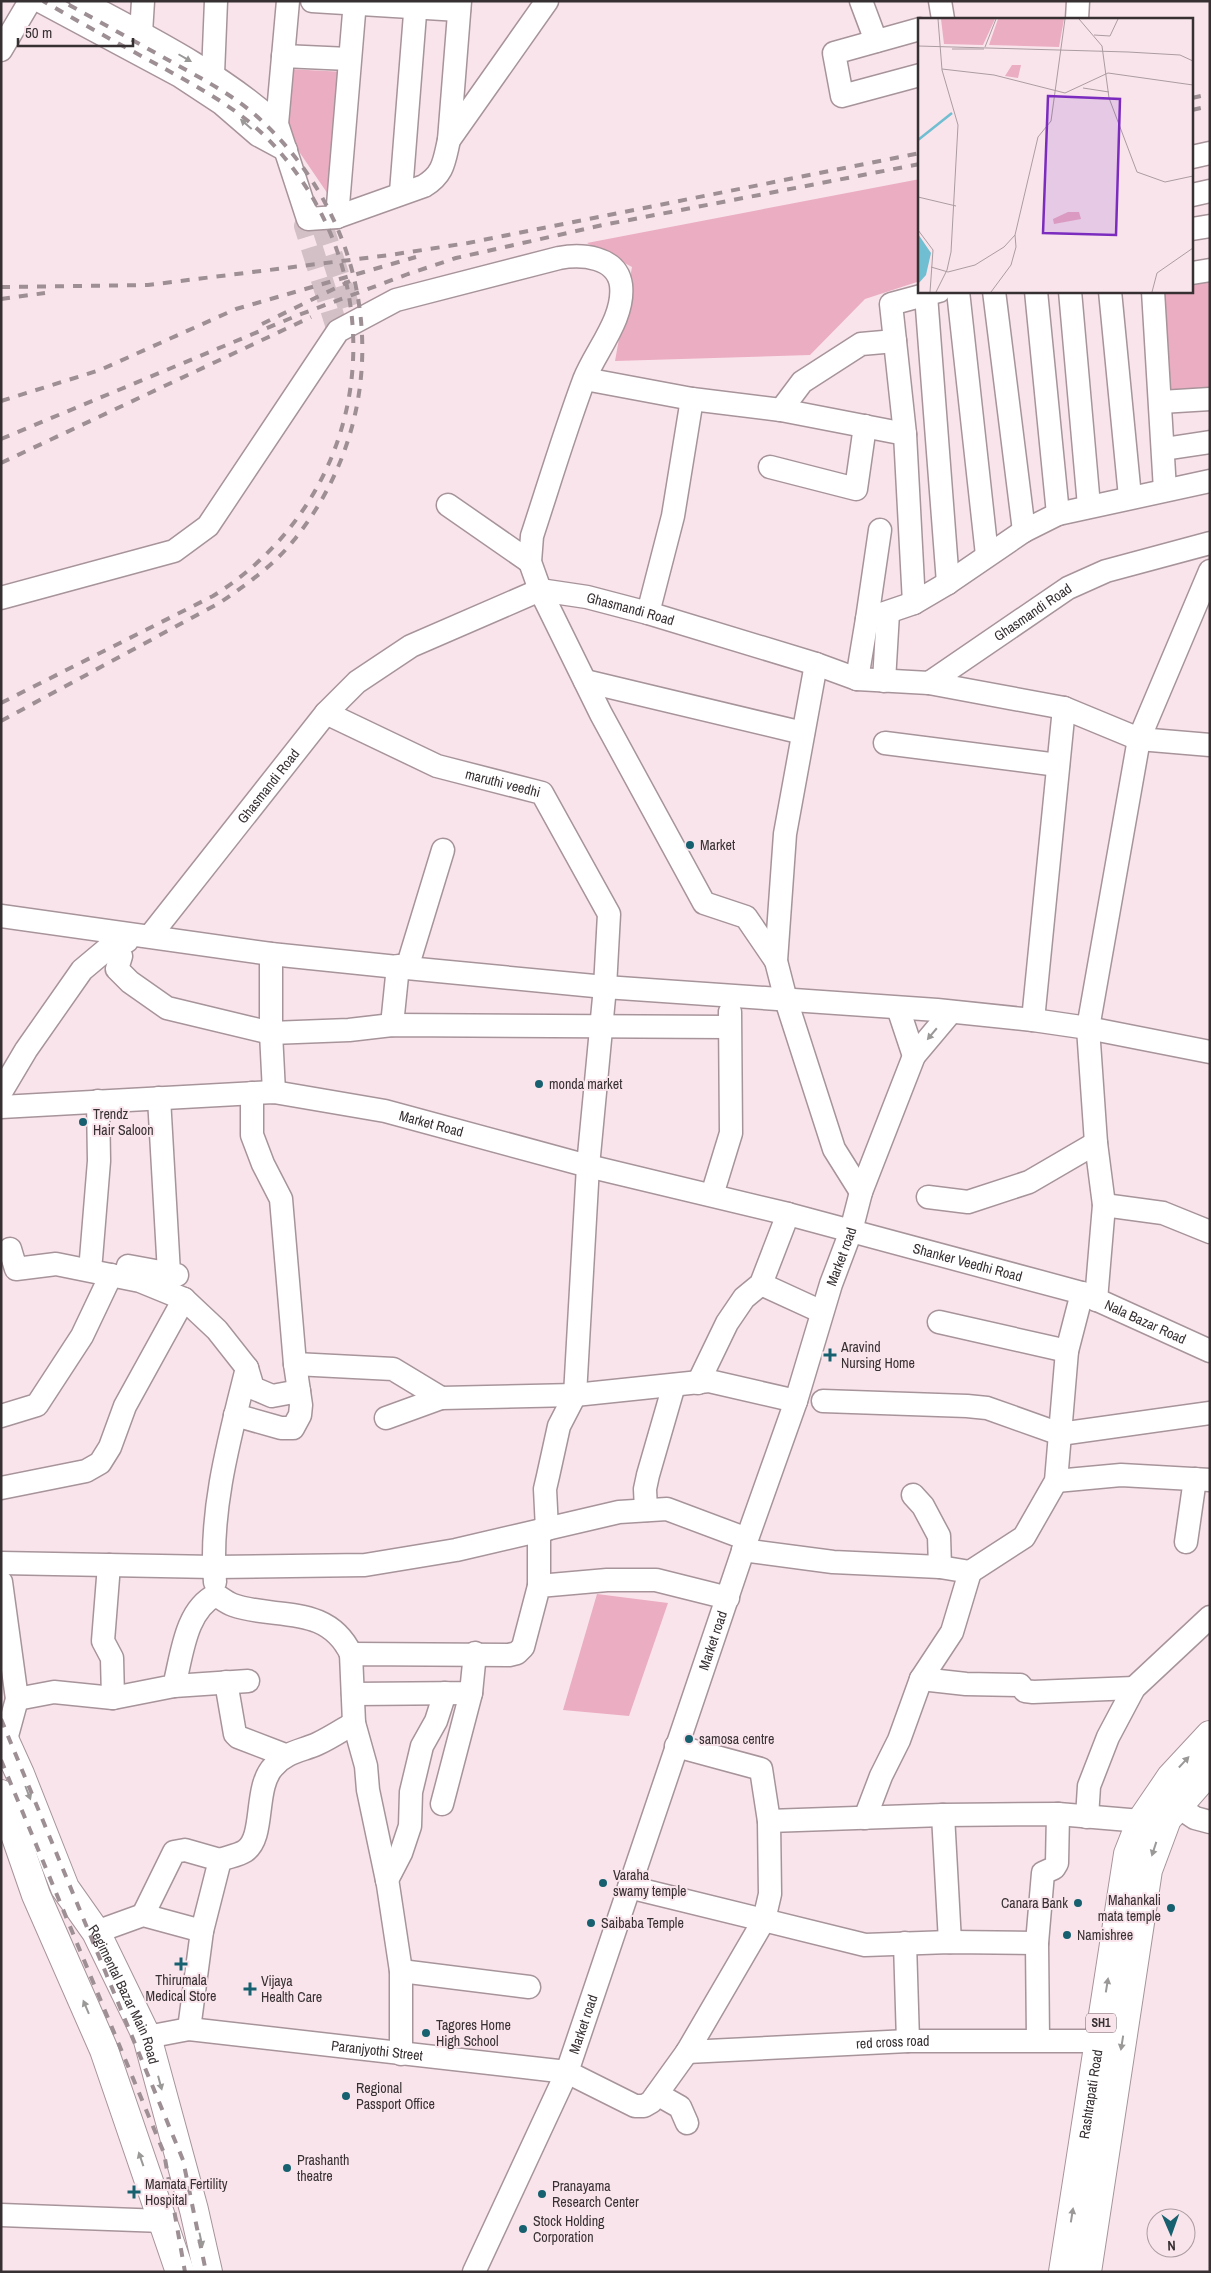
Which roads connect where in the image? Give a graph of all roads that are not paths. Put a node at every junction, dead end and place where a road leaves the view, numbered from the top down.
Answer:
1 (30, 1) edge
2 (40, 1) edge
3 (143, 1) edge
4 (216, 1) edge
5 (288, 1) edge
6 (312, 1) edge
7 (527, 1) edge
8 (547, 1) edge
9 (860, 1) edge
10 (940, 1) edge
11 (1078, 1) edge
12 (355, 3) edge
13 (416, 5) edge
14 (81, 6) edge
15 (460, 6) edge
16 (943, 18) edge
17 (1077, 18) edge
18 (918, 30) edge
19 (141, 33) junction
20 (524, 36) junction
21 (876, 41) junction
22 (1, 50) edge
23 (283, 56) junction
24 (349, 59) junction
25 (918, 76) edge
26 (210, 84) junction
27 (277, 124) junction
28 (449, 140) junction
29 (286, 150) junction
30 (1210, 153) edge
31 (1194, 157) edge
32 (1210, 191) edge
33 (401, 192) junction
34 (1194, 194) edge
35 (337, 218) junction
36 (1210, 226) edge
37 (1194, 229) edge
38 (1210, 270) edge
39 (1194, 273) edge
40 (958, 292) edge
41 (994, 292) edge
42 (1036, 292) edge
43 (1070, 292) edge
44 (1110, 292) edge
45 (1153, 292) edge
46 (932, 293) edge
47 (895, 341) junction
48 (585, 379) junction
49 (1210, 399) edge
50 (692, 400) junction
51 (1161, 402) junction
52 (781, 410) junction
53 (865, 426) junction
54 (904, 434) junction
55 (1210, 442) edge
56 (1164, 449) junction
57 (770, 467) dead end
58 (1209, 485) edge
59 (1165, 490) junction
60 (1130, 497) junction
61 (448, 505) dead end
62 (1090, 506) junction
63 (1058, 514) junction
64 (880, 530) dead end
65 (1024, 531) junction
66 (1210, 543) edge
67 (987, 555) junction
68 (530, 562) junction
69 (1209, 575) edge
70 (948, 583) junction
71 (540, 590) junction
72 (1, 598) edge
73 (914, 603) junction
74 (648, 613) junction
75 (878, 616) junction
76 (816, 664) junction
77 (857, 679) junction
78 (884, 680) junction
79 (584, 681) junction
80 (929, 682) junction
81 (1064, 708) junction
82 (326, 713) junction
83 (803, 733) junction
84 (1139, 739) junction
85 (885, 743) dead end
86 (1210, 745) edge
87 (1058, 764) junction
88 (443, 850) dead end
89 (1, 916) edge
90 (150, 936) junction
91 (113, 944) junction
92 (271, 954) junction
93 (776, 961) junction
94 (403, 967) junction
95 (605, 987) junction
96 (732, 996) junction
97 (786, 1000) junction
98 (898, 1008) junction
99 (950, 1012) junction
100 (1033, 1020) junction
101 (392, 1025) junction
102 (601, 1027) junction
103 (729, 1027) junction
104 (1088, 1028) junction
105 (271, 1033) junction
106 (1210, 1052) edge
107 (914, 1056) junction
108 (1, 1092) edge
109 (263, 1092) junction
110 (159, 1098) junction
111 (98, 1101) junction
112 (1, 1107) edge
113 (1096, 1143) junction
114 (588, 1166) junction
115 (861, 1192) junction
116 (712, 1195) junction
117 (928, 1197) dead end
118 (1104, 1206) junction
119 (788, 1214) junction
120 (852, 1231) junction
121 (1210, 1232) edge
122 (5, 1248) edge
123 (91, 1259) junction
124 (111, 1275) junction
125 (761, 1284) junction
126 (1089, 1296) junction
127 (184, 1299) junction
128 (822, 1312) junction
129 (939, 1322) dead end
130 (1067, 1351) junction
131 (1210, 1351) edge
132 (295, 1364) junction
133 (247, 1368) junction
134 (698, 1383) junction
135 (674, 1386) junction
136 (299, 1391) junction
137 (575, 1395) junction
138 (441, 1398) junction
139 (796, 1401) junction
140 (823, 1401) dead end
141 (1210, 1413) edge
142 (235, 1414) junction
143 (1, 1416) edge
144 (386, 1418) dead end
145 (1060, 1434) junction
146 (1203, 1479) edge
147 (1056, 1481) junction
148 (1, 1488) edge
149 (913, 1495) dead end
150 (646, 1510) junction
151 (543, 1530) junction
152 (1186, 1542) dead end
153 (745, 1544) junction
154 (1, 1563) edge
155 (110, 1565) junction
156 (214, 1567) junction
157 (940, 1567) junction
158 (970, 1572) junction
159 (1, 1582) edge
160 (539, 1586) junction
161 (216, 1595) junction
162 (728, 1598) junction
163 (1210, 1617) edge
164 (475, 1653) junction
165 (351, 1654) junction
166 (921, 1679) junction
167 (174, 1686) junction
168 (1134, 1688) junction
169 (445, 1693) junction
170 (471, 1693) junction
171 (353, 1694) junction
172 (113, 1698) junction
173 (17, 1699) junction
174 (354, 1724) junction
175 (1210, 1735) edge
176 (3, 1737) edge
177 (676, 1746) junction
178 (285, 1755) junction
179 (9, 1770) edge
180 (1210, 1770) edge
181 (1, 1794) edge
182 (442, 1804) dead end
183 (1177, 1806) junction
184 (1058, 1814) junction
185 (942, 1815) junction
186 (1087, 1817) junction
187 (865, 1818) junction
188 (769, 1821) junction
189 (1141, 1821) junction
190 (1210, 1822) edge
191 (220, 1860) junction
192 (388, 1880) junction
193 (629, 1887) junction
194 (143, 1915) junction
195 (764, 1920) junction
196 (202, 1930) junction
197 (96, 1932) junction
198 (950, 1942) junction
199 (905, 1943) junction
200 (1037, 1943) junction
201 (401, 1971) junction
202 (528, 1987) dead end
203 (189, 2029) junction
204 (147, 2037) junction
205 (1038, 2040) junction
206 (908, 2041) junction
207 (1099, 2041) junction
208 (688, 2052) junction
209 (401, 2054) junction
210 (567, 2072) junction
211 (656, 2094) junction
212 (687, 2123) dead end
213 (1, 2216) edge
214 (163, 2221) junction
215 (1068, 2270) edge
216 (180, 2272) edge
217 (208, 2272) edge
218 (474, 2272) edge

1 - 22 street
2 - 14 street
3 - 19 street
4 - 26 street
5 - 23 street
6 - 12 street
7 - 20 street
8 - 20 street
9 - 21 street
10 - 16 street
11 - 17 street
12 - 13 street
12 - 24 street
13 - 15 street
13 - 33 street
14 - 19 street
14 - 26 street
15 - 28 street
18 - 21 street
19 -> 26 street
20 - 28 street
21 - 25 street
23 - 24 street
23 - 27 street
24 - 35 street
26 - 27 street
29 -> 26 street
27 - 29 street
28 - 33 street
29 - 35 street
30 - 31 street
32 - 34 street
33 - 35 street
36 - 37 street
38 - 39 street
40 - 67 street
41 - 65 street
42 - 63 street
43 - 62 street
44 - 60 street
45 - 51 street
46 - 47 street
46 - 70 street
47 - 52 street
47 - 54 street
48 - 50 street
48 - 68 street
48 - 72 street
49 - 51 street
50 - 52 street
50 - 74 street
51 - 56 street
52 - 53 street
53 - 54 street
53 - 57 street
54 - 73 street
55 - 56 street
56 - 59 street
58 - 59 street
59 - 60 street
60 - 62 street
61 - 68 street
62 - 63 street
63 - 65 street
64 - 75 street
65 - 67 street
66 - 80 street, Ghasmandi Road
67 - 70 street
68 - 71 street
69 - 84 street
70 - 73 street
71 - 74 street, Ghasmandi Road
71 - 79 street
71 - 82 street, Ghasmandi Road
73 - 75 street
74 - 76 street, Ghasmandi Road
75 - 77 street
75 - 78 street
76 - 77 street, Ghasmandi Road
76 - 83 street
77 - 78 street, Ghasmandi Road
78 - 80 street, Ghasmandi Road
79 - 83 street
79 - 93 street
80 - 81 street
81 - 84 street
81 - 87 street
82 - 90 street, Ghasmandi Road
82 - 95 street, maruthi veedhi
83 - 93 street
84 - 86 street
84 - 104 street
85 - 87 street
87 - 100 street
88 - 94 street
89 - 90 street
90 - 91 street
90 - 92 street
91 - 105 street
91 - 108 street
92 - 94 street
92 - 105 street
93 - 97 street
94 - 95 street
94 - 101 street
95 - 96 street
95 - 102 street, maruthi veedhi
96 - 97 street
96 - 103 street
97 - 98 street
97 - 115 street
98 - 99 street
98 - 107 street
99 - 100 street
99 -> 107 street, Market road
100 - 104 street
101 - 102 street
101 - 105 street
102 - 103 street
102 - 114 street, maruthi veedhi
103 - 116 street
104 - 106 street
104 - 113 street
105 - 109 street
107 - 115 street, Market road
109 - 110 street, Market Road
109 - 114 street, Market Road
109 - 132 street
110 - 111 street, Market Road
110 - 123 street
111 - 112 street, Market Road
111 - 123 street
113 - 117 street
113 - 118 street
114 - 116 street, Market Road
114 - 137 street, maruthi veedhi
115 - 120 street, Market road
116 - 119 street, Market Road
118 - 121 street
118 - 126 street
119 - 120 street, Market Road
119 - 125 street
120 - 126 street, Shanker Veedhi Road
120 - 128 street, Market road
122 - 123 street
122 - 124 street
124 - 127 street
124 - 143 street
125 - 128 street
125 - 134 street
126 - 130 street
126 - 131 street, Nala Bazar Road
127 - 133 street
127 - 148 street
128 - 139 street, Market road
129 - 130 street
130 - 145 street
132 - 136 street
132 - 138 street
133 - 136 street
133 - 142 street
134 - 135 street
134 - 139 street
135 - 137 street
135 - 150 street
136 - 142 street
137 - 138 street
137 - 151 street
138 - 144 street
139 - 153 street, Market road
140 - 145 street
141 - 145 street
142 - 156 street
145 - 147 street
146 - 147 street
146 - 152 street
147 - 158 street
149 - 157 street
150 - 151 street
150 - 153 street
151 - 156 street
151 - 160 street
153 - 157 street
153 - 162 street, Market road
154 - 155 street
155 - 156 street
155 - 172 street
156 - 161 street
157 - 158 street
158 - 166 street
159 - 173 street
160 - 162 street
160 - 164 street
161 - 165 street
161 - 167 street
162 - 177 street, Market road
163 - 168 street
164 - 165 street
164 - 170 street
165 - 171 street
166 - 168 street
166 - 187 street
167 - 172 street
167 - 178 street
168 - 186 street
169 - 170 street
169 - 171 street
169 - 192 street
170 - 182 street
171 - 174 street
172 - 173 street
173 - 176 street
174 - 178 street
174 - 192 street
189 -> 175 main road, Rashtrapati Road / SH1
176 - 179 main road, Regimental Bazar Main Road
177 - 188 street
177 - 193 street, Market road
178 - 191 street
179 -> 197 main road, Regimental Bazar Main Road
180 - 183 main road, Rashtrapati Road / SH1
214 -> 181 main road
183 - 190 street
183 -> 215 main road, Rashtrapati Road / SH1
184 - 185 street
184 - 186 street
184 - 200 street
185 - 187 street
185 - 198 street
186 - 189 street
187 - 188 street
188 - 195 street
207 -> 189 main road, Rashtrapati Road / SH1
191 - 194 street
191 - 196 street
192 - 201 street
193 - 195 street
193 - 210 street, Market road
194 - 196 street
194 - 197 street
195 - 199 street
195 - 208 street
196 - 203 street
197 - 204 main road, Regimental Bazar Main Road
198 - 199 street
198 - 200 street
199 - 206 street
200 - 205 street
201 - 202 street
201 - 209 street
203 - 204 street, Paranjyothi Street
203 - 209 street, Paranjyothi Street
204 -> 217 main road, Regimental Bazar Main Road
205 - 206 street, red cross road
205 - 207 street, red cross road
206 - 208 street, red cross road
215 -> 207 main road, Rashtrapati Road / SH1
208 - 211 street
209 - 210 street, Paranjyothi Street
210 - 211 street
210 - 218 street, Market road
211 - 212 street
213 - 214 street
214 - 216 main road

